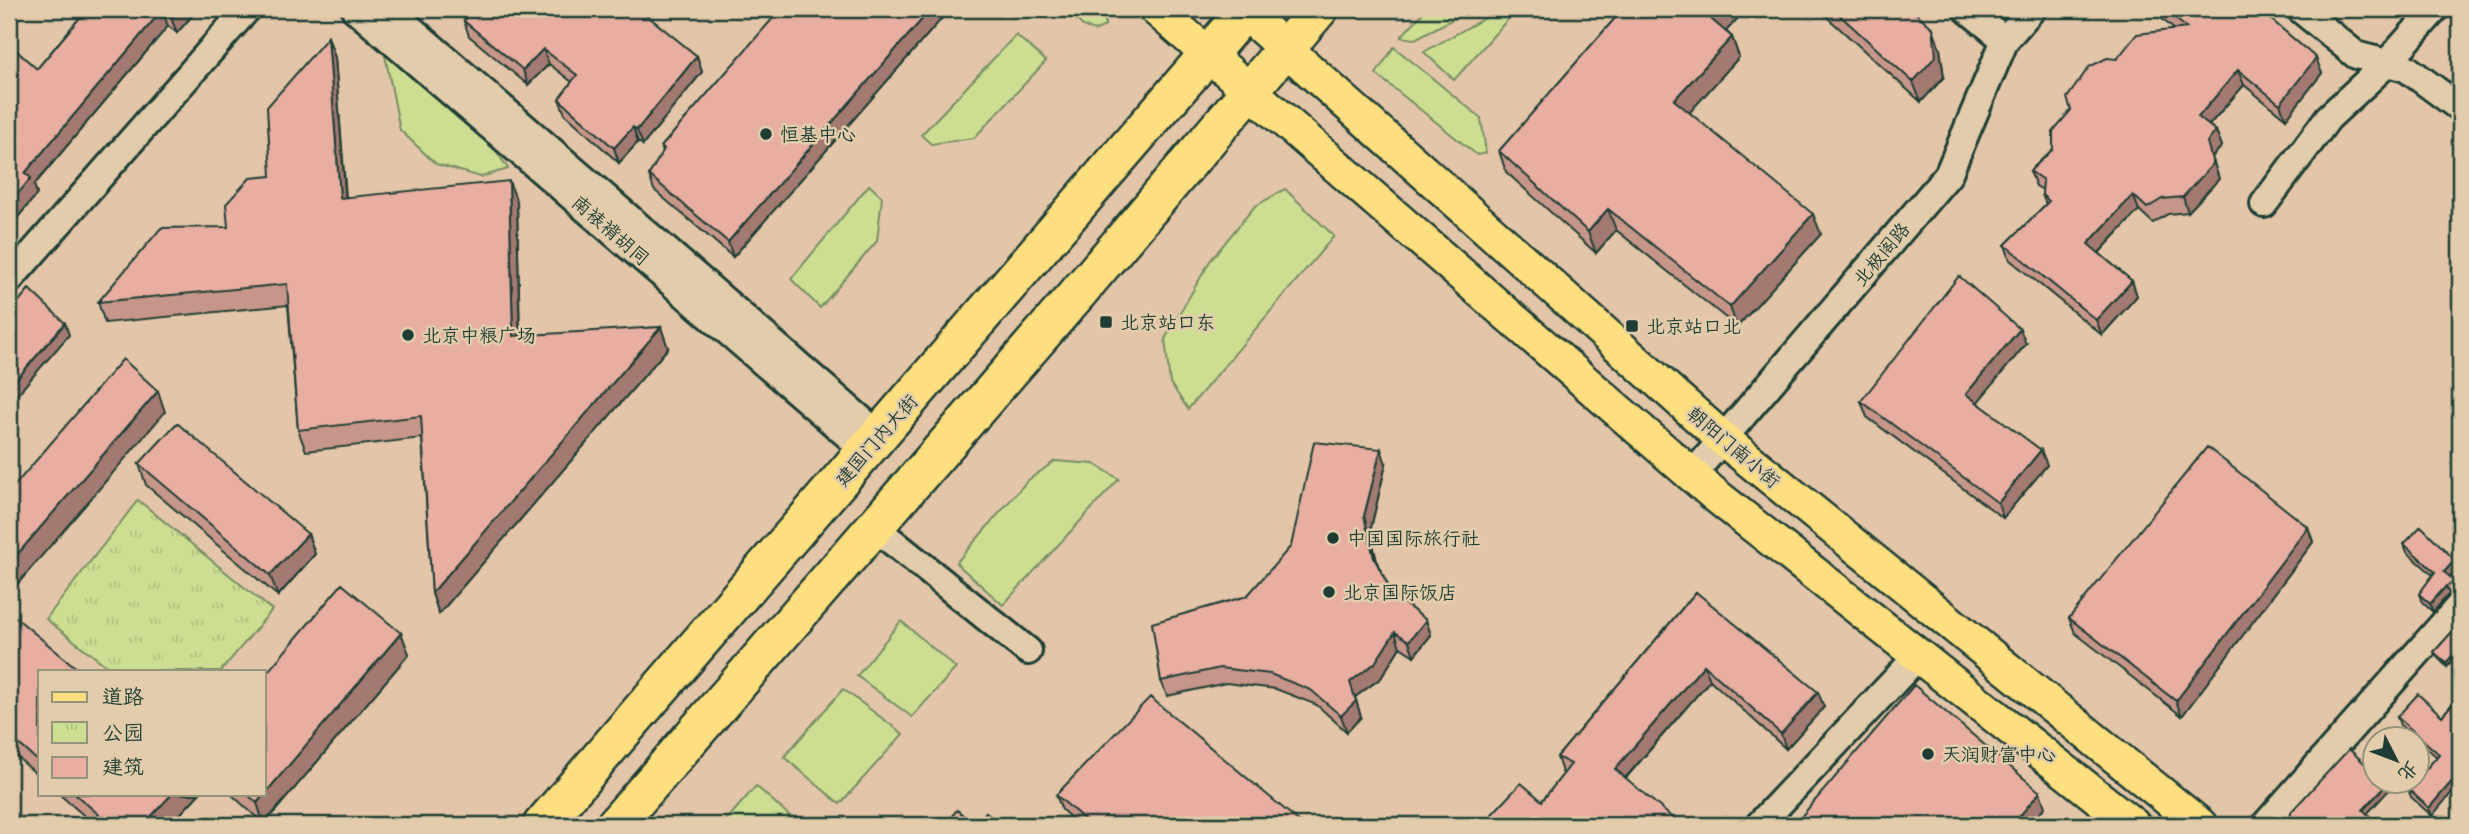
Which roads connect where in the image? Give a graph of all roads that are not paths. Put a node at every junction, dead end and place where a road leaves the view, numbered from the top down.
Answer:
1 (247, 9) edge
2 (355, 9) edge
3 (388, 9) edge
4 (1156, 9) edge
5 (1319, 9) edge
6 (1967, 9) edge
7 (2032, 9) edge
8 (2301, 9) edge
9 (2435, 9) edge
10 (1244, 10) edge
11 (2005, 40) junction
12 (1284, 49) junction
13 (1208, 54) junction
14 (2386, 63) junction
15 (1251, 90) junction
16 (2460, 108) edge
17 (2264, 204) dead end
18 (9, 280) edge
19 (1723, 439) junction
20 (873, 443) junction
21 (1692, 475) junction
22 (873, 526) junction
23 (2460, 605) edge
24 (1028, 651) dead end
25 (1918, 656) junction
26 (542, 825) edge
27 (615, 825) edge
28 (1759, 825) edge
29 (2133, 825) edge
30 (2200, 825) edge
31 (2265, 825) edge

1 - 18 street
2 - 20 street, 南裱褙胡同
3 - 20 street
4 - 13 main road
5 - 12 highway
6 - 11 street
7 - 11 street, 北极阁路
8 - 14 street
9 - 14 street
10 - 12 main road, 朝阳门南小街
10 - 13 highway, 建国门内大街
11 - 19 street, 北极阁路
12 - 15 highway
12 - 19 main road, 朝阳门南小街
13 - 15 main road
13 - 20 highway, 建国门内大街
14 - 16 street
14 - 17 street
15 - 21 main road
15 - 22 highway
19 - 21 street, 北极阁路
19 - 30 main road, 朝阳门南小街
20 - 26 highway, 建国门内大街
21 - 25 main road
22 - 24 street
22 - 27 highway
23 - 31 street
25 - 28 street
25 - 29 main road

